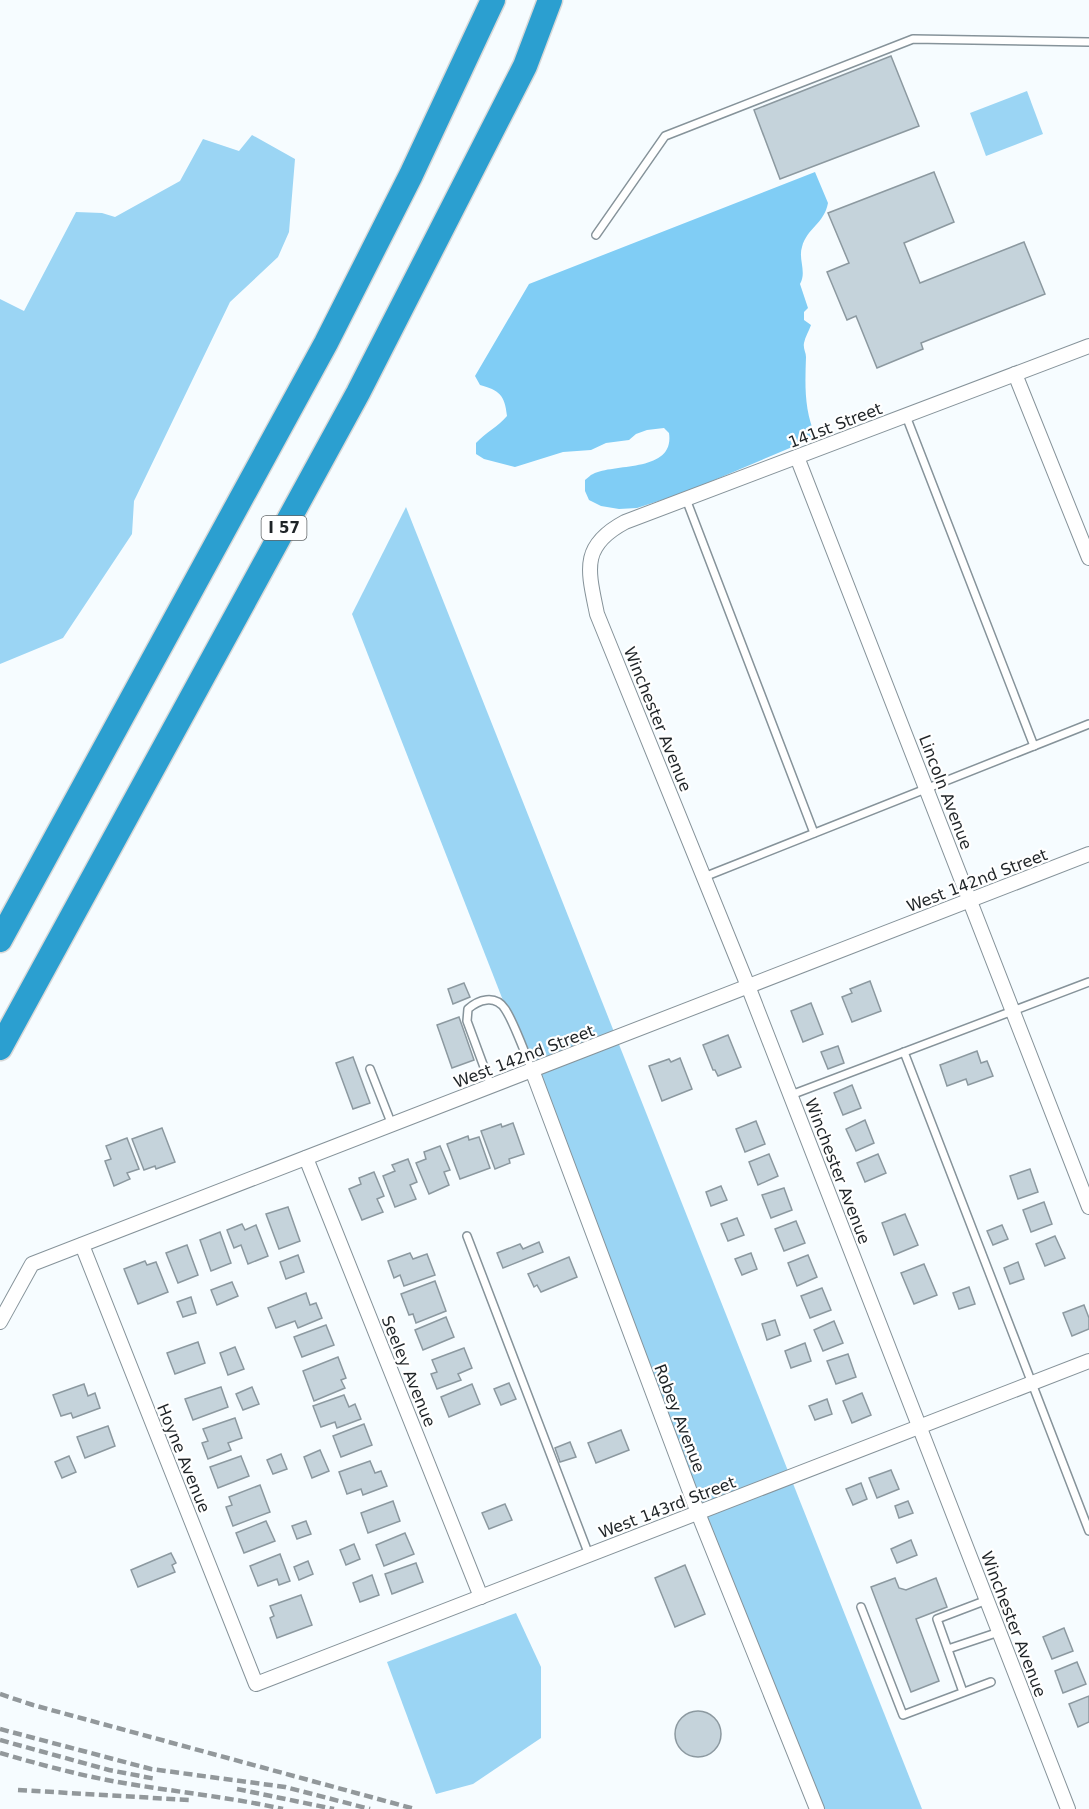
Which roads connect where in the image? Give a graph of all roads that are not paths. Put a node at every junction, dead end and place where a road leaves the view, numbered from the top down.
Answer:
1 (493, 0) edge
2 (550, 0) edge
3 (1089, 42) edge
4 (596, 235) dead end
5 (1089, 346) edge
6 (1015, 374) junction
7 (906, 416) junction
8 (797, 457) junction
9 (686, 499) junction
10 (597, 544) joint
11 (1089, 558) edge
12 (1089, 724) edge
13 (1034, 746) junction
14 (926, 789) junction
15 (814, 833) junction
16 (1089, 854) edge
17 (704, 877) junction
18 (970, 900) junction
19 (0, 940) edge
20 (1089, 982) edge
21 (748, 986) junction
22 (1013, 1011) junction
23 (0, 1048) edge
24 (904, 1052) junction
25 (369, 1069) dead end
26 (532, 1070) junction
27 (491, 1086) junction
28 (791, 1095) junction
29 (392, 1125) junction
30 (306, 1158) junction
31 (1089, 1207) edge
32 (467, 1236) dead end
33 (82, 1245) junction
34 (0, 1322) edge
35 (1089, 1361) edge
36 (1032, 1383) junction
37 (920, 1426) junction
38 (698, 1513) junction
39 (1089, 1531) edge
40 (589, 1555) junction
41 (481, 1597) junction
42 (987, 1600) junction
43 (861, 1607) dead end
44 (999, 1632) junction
45 (948, 1649) junction
46 (991, 1682) dead end
47 (256, 1683) joint
48 (963, 1692) junction
49 (817, 1809) edge
50 (1068, 1809) edge

1 - 19 highway
2 - 23 highway, I 57
3 - 4 lane
5 - 6 street, 141st Street
6 - 7 street, 141st Street
6 - 11 street
7 - 8 street, 141st Street
7 - 13 lane
8 - 9 street, 141st Street
8 - 14 street, Lincoln Avenue
9 - 10 street, 141st Street
9 - 15 lane
10 - 17 street, Winchester Avenue
12 - 13 lane
13 - 14 lane
14 - 15 lane
14 - 18 street, Lincoln Avenue
15 - 17 lane
16 - 18 street, West 142nd Street
17 - 21 street, Winchester Avenue
18 - 21 street, West 142nd Street
18 - 22 street, Lincoln Avenue
20 - 22 lane
21 - 26 street, West 142nd Street
21 - 28 street, Winchester Avenue
22 - 24 lane
22 - 31 street, Lincoln Avenue
24 - 28 lane
24 - 36 lane
25 - 29 lane
26 - 27 street, West 142nd Street
26 - 27 lane
26 - 38 street, Robey Avenue
27 - 29 street, West 142nd Street
28 - 37 street, Winchester Avenue
29 - 30 street, West 142nd Street
30 - 33 street, West 142nd Street
30 - 41 street, Seeley Avenue
32 - 40 lane
33 - 34 street, West 142nd Street
33 - 47 street, Hoyne Avenue
35 - 36 street, West 143rd Street
36 - 37 street, West 143rd Street
36 - 39 lane
37 - 38 street, West 143rd Street
37 - 42 street, Winchester Avenue
38 - 40 street, West 143rd Street
38 - 49 street, Robey Avenue
40 - 41 street, West 143rd Street
41 - 47 street, West 143rd Street
42 - 44 street, Winchester Avenue
42 - 45 lane
43 - 48 lane
44 - 45 lane
44 - 50 street, Winchester Avenue
45 - 48 lane
46 - 48 lane

